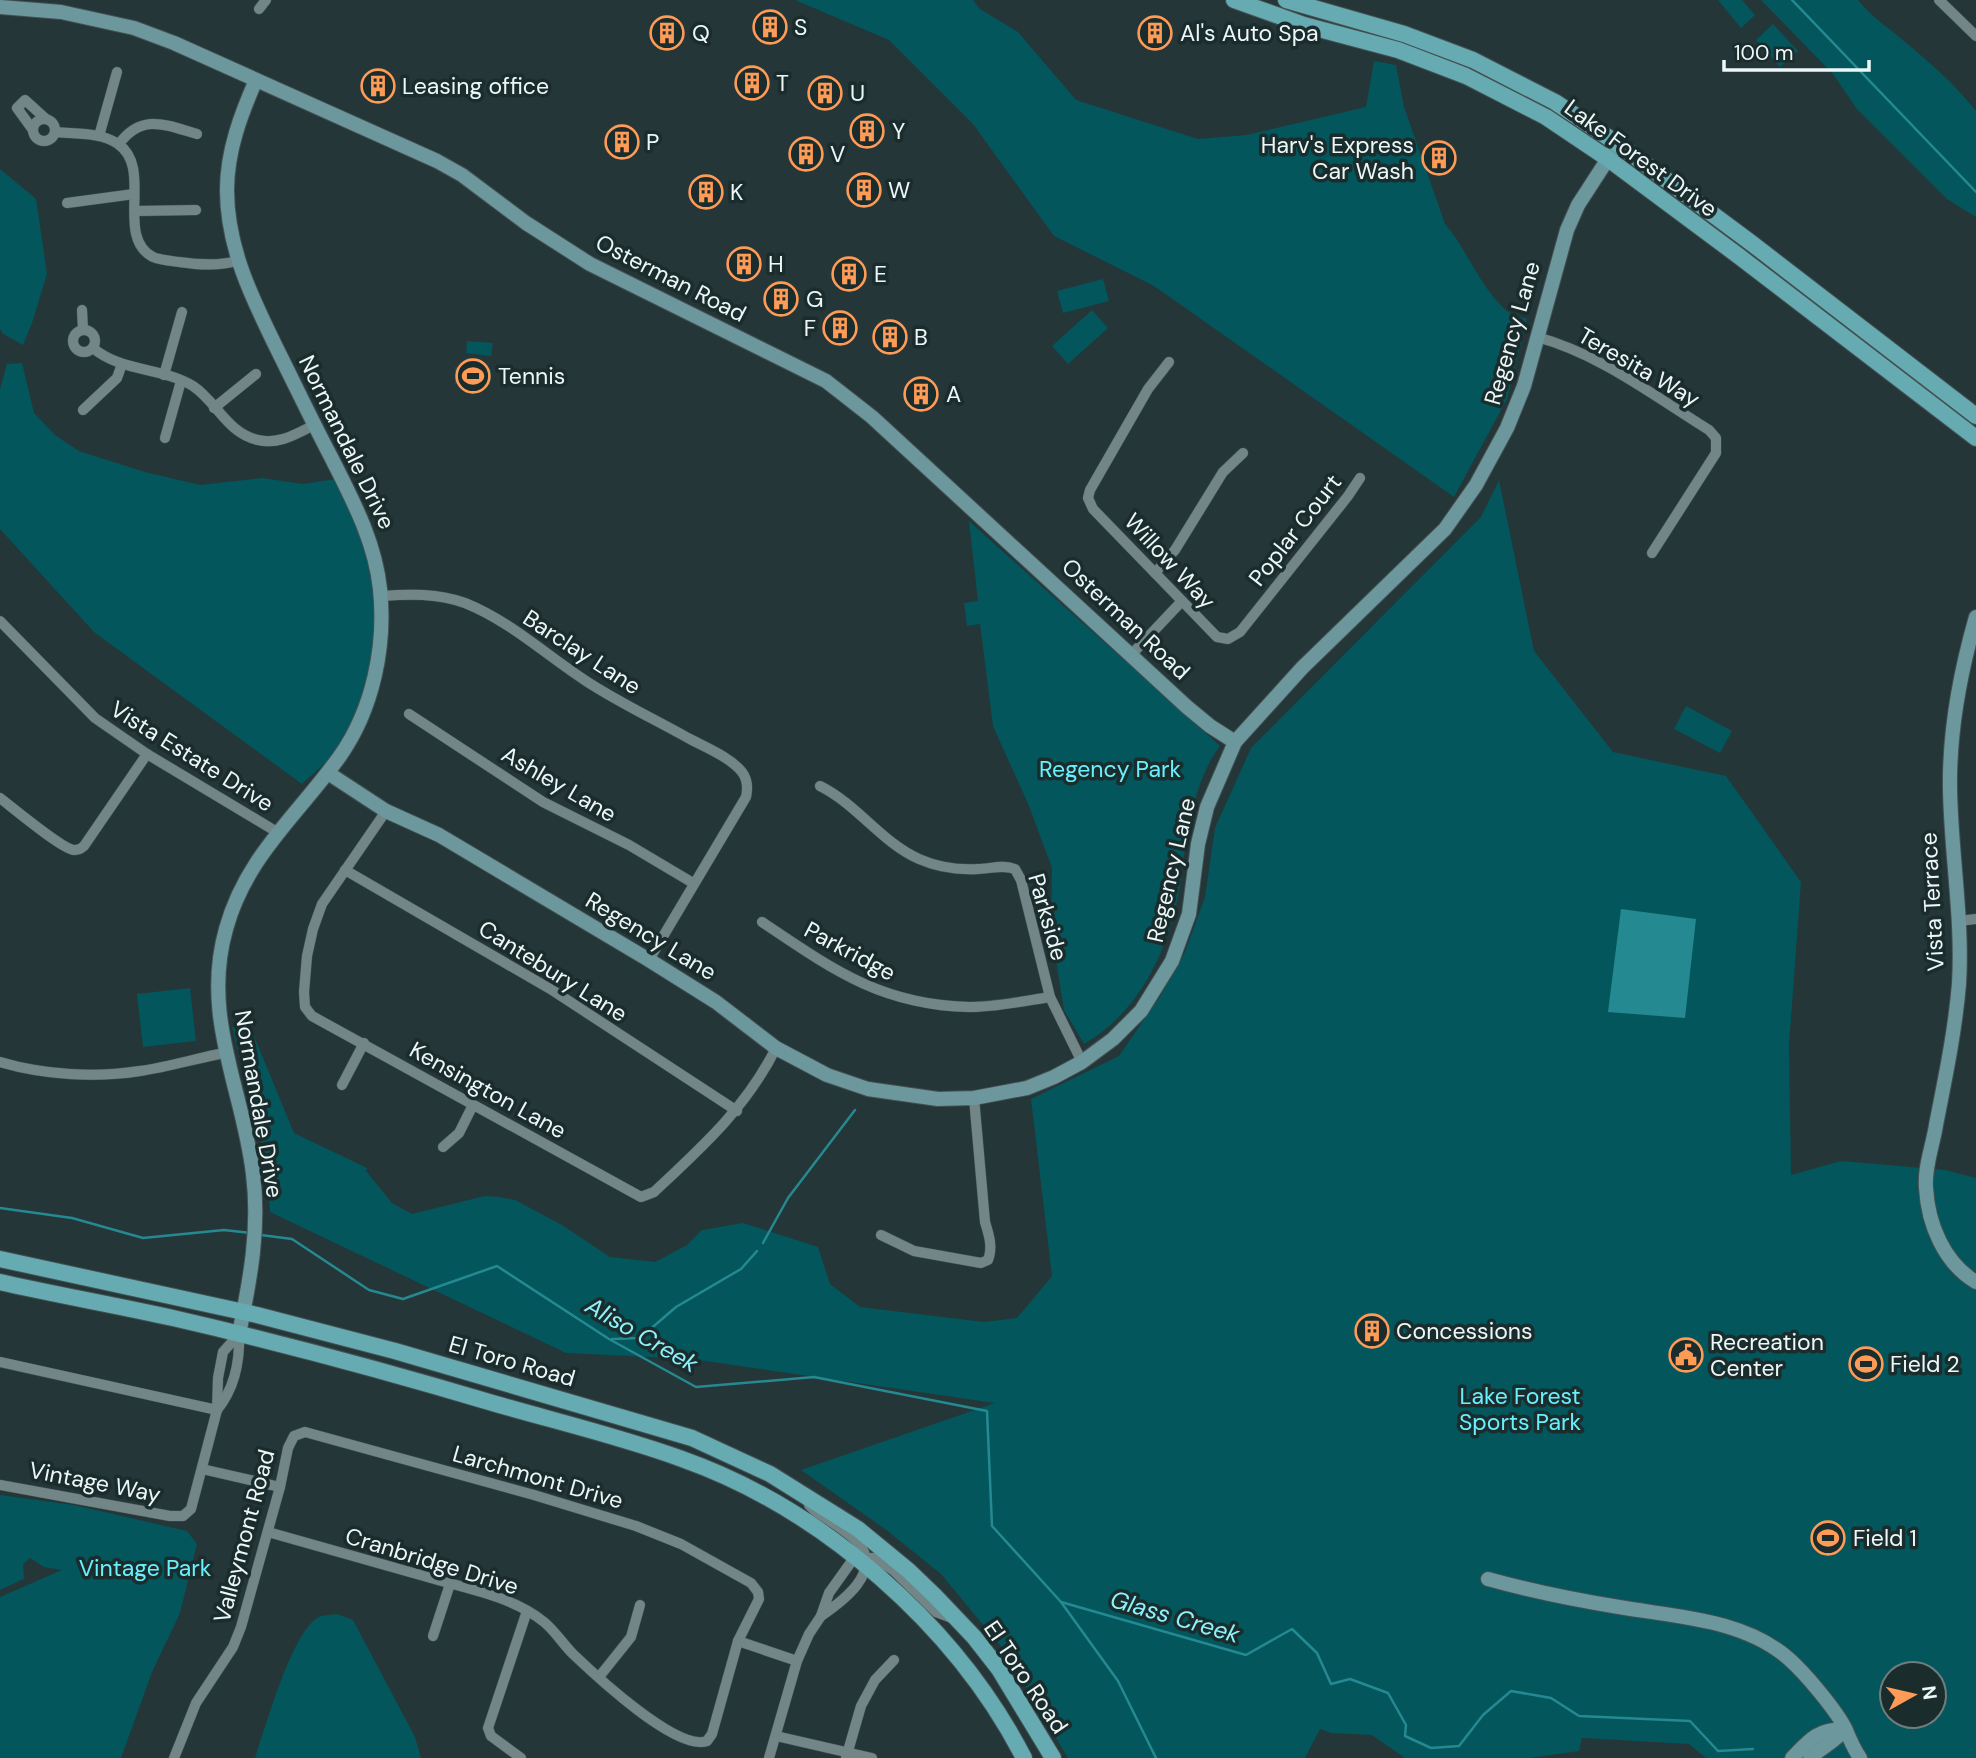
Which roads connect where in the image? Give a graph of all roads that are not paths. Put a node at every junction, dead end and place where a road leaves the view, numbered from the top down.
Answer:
1 (266, 0) edge
2 (1286, 0) edge
3 (1939, 0) edge
4 (1236, 1) edge
5 (62, 6) edge
6 (0, 7) edge
7 (259, 9) dead end
8 (1976, 36) edge
9 (117, 72) dead end
10 (256, 79) junction
11 (46, 119) junction
12 (33, 130) junction
13 (55, 132) junction
14 (197, 134) dead end
15 (99, 136) junction
16 (119, 144) junction
17 (1618, 144) junction
18 (1607, 158) junction
19 (134, 194) junction
20 (67, 203) dead end
21 (196, 210) dead end
22 (135, 211) junction
23 (238, 261) junction
24 (82, 310) dead end
25 (182, 312) dead end
26 (82, 330) junction
27 (1537, 337) junction
28 (93, 348) junction
29 (1169, 362) dead end
30 (122, 364) junction
31 (256, 374) dead end
32 (164, 375) junction
33 (181, 381) junction
34 (214, 408) junction
35 (83, 410) dead end
36 (1976, 416) edge
37 (314, 425) junction
38 (164, 438) dead end
39 (1976, 438) edge
40 (1243, 453) dead end
41 (1360, 478) dead end
42 (1652, 553) dead end
43 (1155, 573) junction
44 (381, 597) junction
45 (1181, 602) junction
46 (1976, 617) edge
47 (0, 621) edge
48 (1233, 637) joint
49 (1131, 654) junction
50 (409, 714) dead end
51 (1235, 742) junction
52 (147, 754) junction
53 (328, 773) junction
54 (820, 786) dead end
55 (0, 798) edge
56 (386, 811) junction
57 (277, 832) junction
58 (345, 870) junction
59 (693, 883) junction
60 (1976, 919) edge
61 (1959, 921) junction
62 (762, 922) dead end
63 (649, 960) junction
64 (1050, 998) junction
65 (364, 1043) junction
66 (776, 1048) junction
67 (225, 1053) junction
68 (0, 1062) edge
69 (1082, 1062) junction
70 (342, 1085) dead end
71 (974, 1098) junction
72 (473, 1105) junction
73 (737, 1111) junction
74 (443, 1147) dead end
75 (881, 1236) dead end
76 (0, 1259) edge
77 (0, 1282) edge
78 (1976, 1282) edge
79 (243, 1312) junction
80 (239, 1334) junction
81 (0, 1363) edge
82 (217, 1410) junction
83 (294, 1436) joint
84 (202, 1469) junction
85 (0, 1485) edge
86 (280, 1487) junction
87 (799, 1492) junction
88 (183, 1516) joint
89 (268, 1532) junction
90 (862, 1561) junction
91 (1488, 1579) dead end
92 (450, 1584) junction
93 (640, 1605) dead end
94 (527, 1611) junction
95 (821, 1616) junction
96 (960, 1622) junction
97 (433, 1636) dead end
98 (738, 1641) junction
99 (894, 1660) dead end
100 (797, 1661) junction
101 (599, 1678) junction
102 (1845, 1728) junction
103 (776, 1736) junction
104 (846, 1755) edge
105 (174, 1758) edge
106 (521, 1758) edge
107 (769, 1758) edge
108 (872, 1758) edge
109 (1024, 1758) edge
110 (1053, 1758) edge
111 (1793, 1758) edge
112 (1810, 1758) edge
113 (1860, 1758) edge

1 - 7 street
2 - 17 main road, Lake Forest Drive
3 - 8 street
4 - 18 main road, Lake Forest Drive
5 - 6 street, Osterman Road
5 - 10 street, Osterman Road
9 - 15 street
10 - 23 street, Normandale Drive
10 - 49 street, Osterman Road
11 - 12 street
11 - 12 street
11 - 13 street
12 - 13 street
13 - 15 street
14 - 16 street
15 - 16 street
16 - 19 street
17 - 18 street, Regency Lane
17 - 36 main road, Lake Forest Drive
18 - 27 street, Regency Lane
18 - 39 main road, Lake Forest Drive
19 - 20 street
19 - 22 street
21 - 22 street
22 - 23 street
23 - 37 street, Normandale Drive
24 - 26 street
25 - 32 street
26 - 28 street
26 - 28 street
27 - 42 street, Teresita Way
27 - 51 street, Regency Lane
28 - 30 street
29 - 43 street, Willow Way
30 - 32 street
30 - 35 street
31 - 34 street
32 - 33 street
33 - 34 street
33 - 38 street
34 - 37 street
37 - 44 street, Normandale Drive
40 - 43 street
41 - 48 street, Poplar Court
43 - 45 street, Willow Way
44 - 53 street, Normandale Drive
44 - 59 street, Barclay Lane
45 - 48 street, Willow Way
45 - 49 street
46 - 61 street, Vista Terrace
47 - 52 street, Vista Estate Drive
49 - 51 street, Osterman Road
50 - 59 street, Ashley Lane
51 - 69 street, Regency Lane
52 - 55 street
52 - 57 street, Vista Estate Drive
53 - 56 street, Regency Lane
53 - 57 street, Normandale Drive
54 - 64 street, Parkside
56 - 58 street
56 - 63 street, Regency Lane
57 - 67 street, Normandale Drive
58 - 65 street, Kensington Lane
58 - 73 street, Cantebury Lane
59 - 63 street
60 - 61 street
61 - 78 street, Vista Terrace
62 - 64 street, Parkridge
63 - 66 street, Regency Lane
64 - 69 street, Parkside
65 - 70 street
65 - 72 street, Kensington Lane
66 - 71 street, Regency Lane
66 - 73 street
67 - 68 street
67 - 79 street, Normandale Drive
69 - 71 street, Regency Lane
71 - 75 street
72 - 73 street, Kensington Lane
72 - 74 street
76 - 79 main road, El Toro Road
77 - 80 main road, El Toro Road
79 - 80 street, Normandale Drive
79 - 87 main road, El Toro Road
80 - 82 street, Normandale Drive
80 - 82 street, Normandale Drive
80 - 90 main road, El Toro Road
81 - 82 street
82 - 84 street, Normandale Drive
83 - 86 street, Valleymont Road
83 - 98 street, Larchmont Drive
84 - 86 street
84 - 88 street, Normandale Drive
85 - 88 street, Vintage Way
86 - 89 street, Valleymont Road
87 - 90 street
87 - 96 main road, El Toro Road
89 - 92 street, Cranbridge Drive
89 - 105 street, Valleymont Road
90 - 95 street
90 - 95 street
90 - 96 street, El Toro Road
90 - 109 main road, El Toro Road
91 - 102 street
92 - 94 street, Cranbridge Drive
92 - 97 street
93 - 101 street
94 - 101 street, Cranbridge Drive
94 - 106 street
95 - 100 street
96 - 110 main road, El Toro Road
98 - 100 street
98 - 101 street, Cranbridge Drive
99 - 104 street
100 - 103 street
102 - 111 street
102 - 112 street
102 - 113 street
103 - 104 street
103 - 107 street
104 - 108 street

